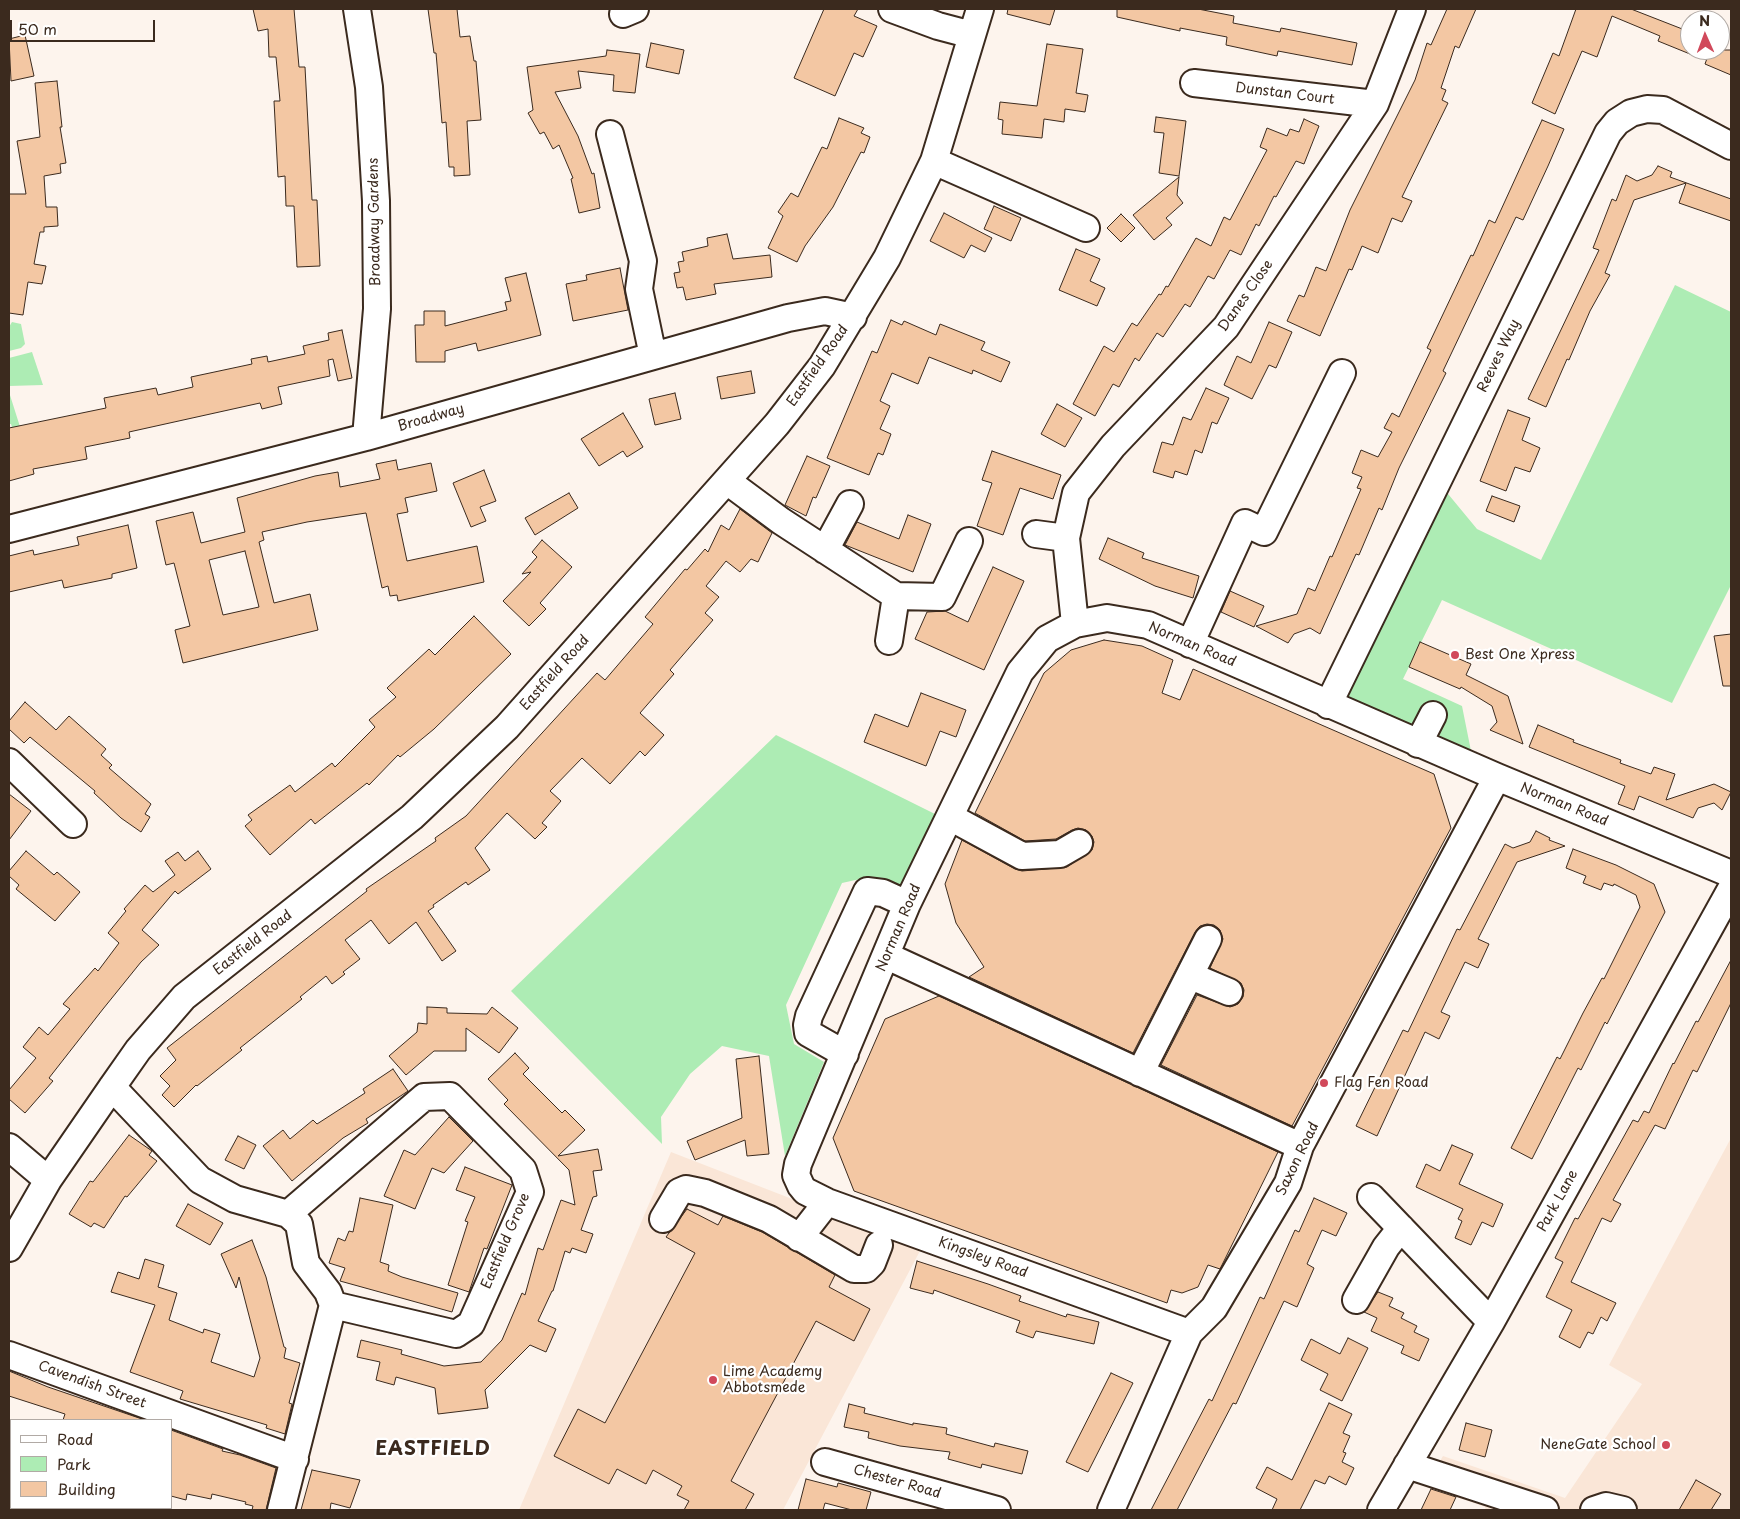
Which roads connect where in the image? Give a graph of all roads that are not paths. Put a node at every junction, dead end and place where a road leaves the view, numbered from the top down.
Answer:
1 (357, 9) edge
2 (892, 9) edge
3 (980, 9) edge
4 (1412, 9) edge
5 (972, 35) junction
6 (1194, 83) dead end
7 (1375, 104) junction
8 (610, 134) dead end
9 (1731, 146) edge
10 (934, 161) junction
11 (1086, 228) dead end
12 (853, 317) junction
13 (653, 356) junction
14 (1342, 373) dead end
15 (366, 437) junction
16 (727, 481) junction
17 (850, 504) dead end
18 (9, 529) edge
19 (1035, 534) dead end
20 (1066, 538) junction
21 (969, 541) dead end
22 (825, 550) junction
23 (896, 596) junction
24 (1075, 624) junction
25 (889, 642) dead end
26 (1190, 644) junction
27 (1328, 705) junction
28 (1433, 715) dead end
29 (1418, 744) junction
30 (9, 762) edge
31 (1497, 778) junction
32 (950, 817) junction
33 (74, 824) dead end
34 (1079, 843) dead end
35 (1731, 874) edge
36 (1731, 888) edge
37 (907, 904) junction
38 (1208, 939) dead end
39 (887, 956) junction
40 (1191, 976) junction
41 (1229, 992) dead end
42 (845, 1054) junction
43 (1140, 1073) junction
44 (112, 1087) junction
45 (1300, 1146) junction
46 (9, 1147) edge
47 (798, 1164) joint
48 (48, 1180) junction
49 (1371, 1197) dead end
50 (827, 1202) junction
51 (288, 1214) junction
52 (662, 1219) dead end
53 (1401, 1228) junction
54 (799, 1238) junction
55 (879, 1245) dead end
56 (9, 1248) edge
57 (1356, 1300) dead end
58 (333, 1305) junction
59 (1491, 1322) junction
60 (1189, 1334) junction
61 (9, 1356) edge
62 (295, 1459) junction
63 (825, 1462) dead end
64 (1407, 1465) junction
65 (281, 1510) edge
66 (997, 1510) edge
67 (1111, 1510) edge
68 (1381, 1510) edge
69 (1545, 1510) edge
70 (1594, 1510) edge
71 (1623, 1510) edge

1 - 15 street, Broadway Gardens
2 - 5 street
3 - 5 street, Eastfield Road
4 - 7 street, Danes Close
5 - 10 street, Eastfield Road
6 - 7 street, Dunstan Court
7 - 20 street, Danes Close
8 - 13 street
9 - 27 street, Reeves Way
10 - 11 street
10 - 12 street, Eastfield Road
12 - 13 street, Broadway
12 - 16 street, Eastfield Road
13 - 15 street, Broadway
14 - 26 street
15 - 18 street, Broadway
16 - 22 street
16 - 44 street, Eastfield Road
17 - 22 street
19 - 20 street
20 - 24 street, Danes Close
21 - 23 street
22 - 23 street
23 - 25 street
24 - 26 street, Norman Road
24 - 32 street, Norman Road
26 - 27 street, Norman Road
27 - 29 street, Norman Road
28 - 29 street
29 - 31 street, Norman Road
30 - 33 street
31 - 35 street, Norman Road
31 - 45 street, Saxon Road
32 - 34 street
32 - 37 street, Norman Road
36 - 59 street, Park Lane
37 - 39 street, Norman Road
37 - 42 street
38 - 40 street
39 - 42 street, Norman Road
39 - 43 street
40 - 41 street
40 - 43 street
42 - 47 street, Norman Road
43 - 45 street
44 - 48 street, Eastfield Road
44 - 51 street
45 - 60 street, Saxon Road
46 - 48 street
47 - 50 street, Kingsley Road
48 - 56 street, Eastfield Road
49 - 53 street
50 - 54 street
50 - 60 street, Kingsley Road
51 - 58 street
51 - 58 street, Eastfield Grove
52 - 54 street
53 - 57 street
53 - 59 street
54 - 55 street
58 - 62 street
59 - 64 street, Park Lane
60 - 67 street, Saxon Road
61 - 62 street, Cavendish Street
62 - 65 street
63 - 66 street, Chester Road
64 - 68 street, Park Lane
64 - 69 street
70 - 71 street

